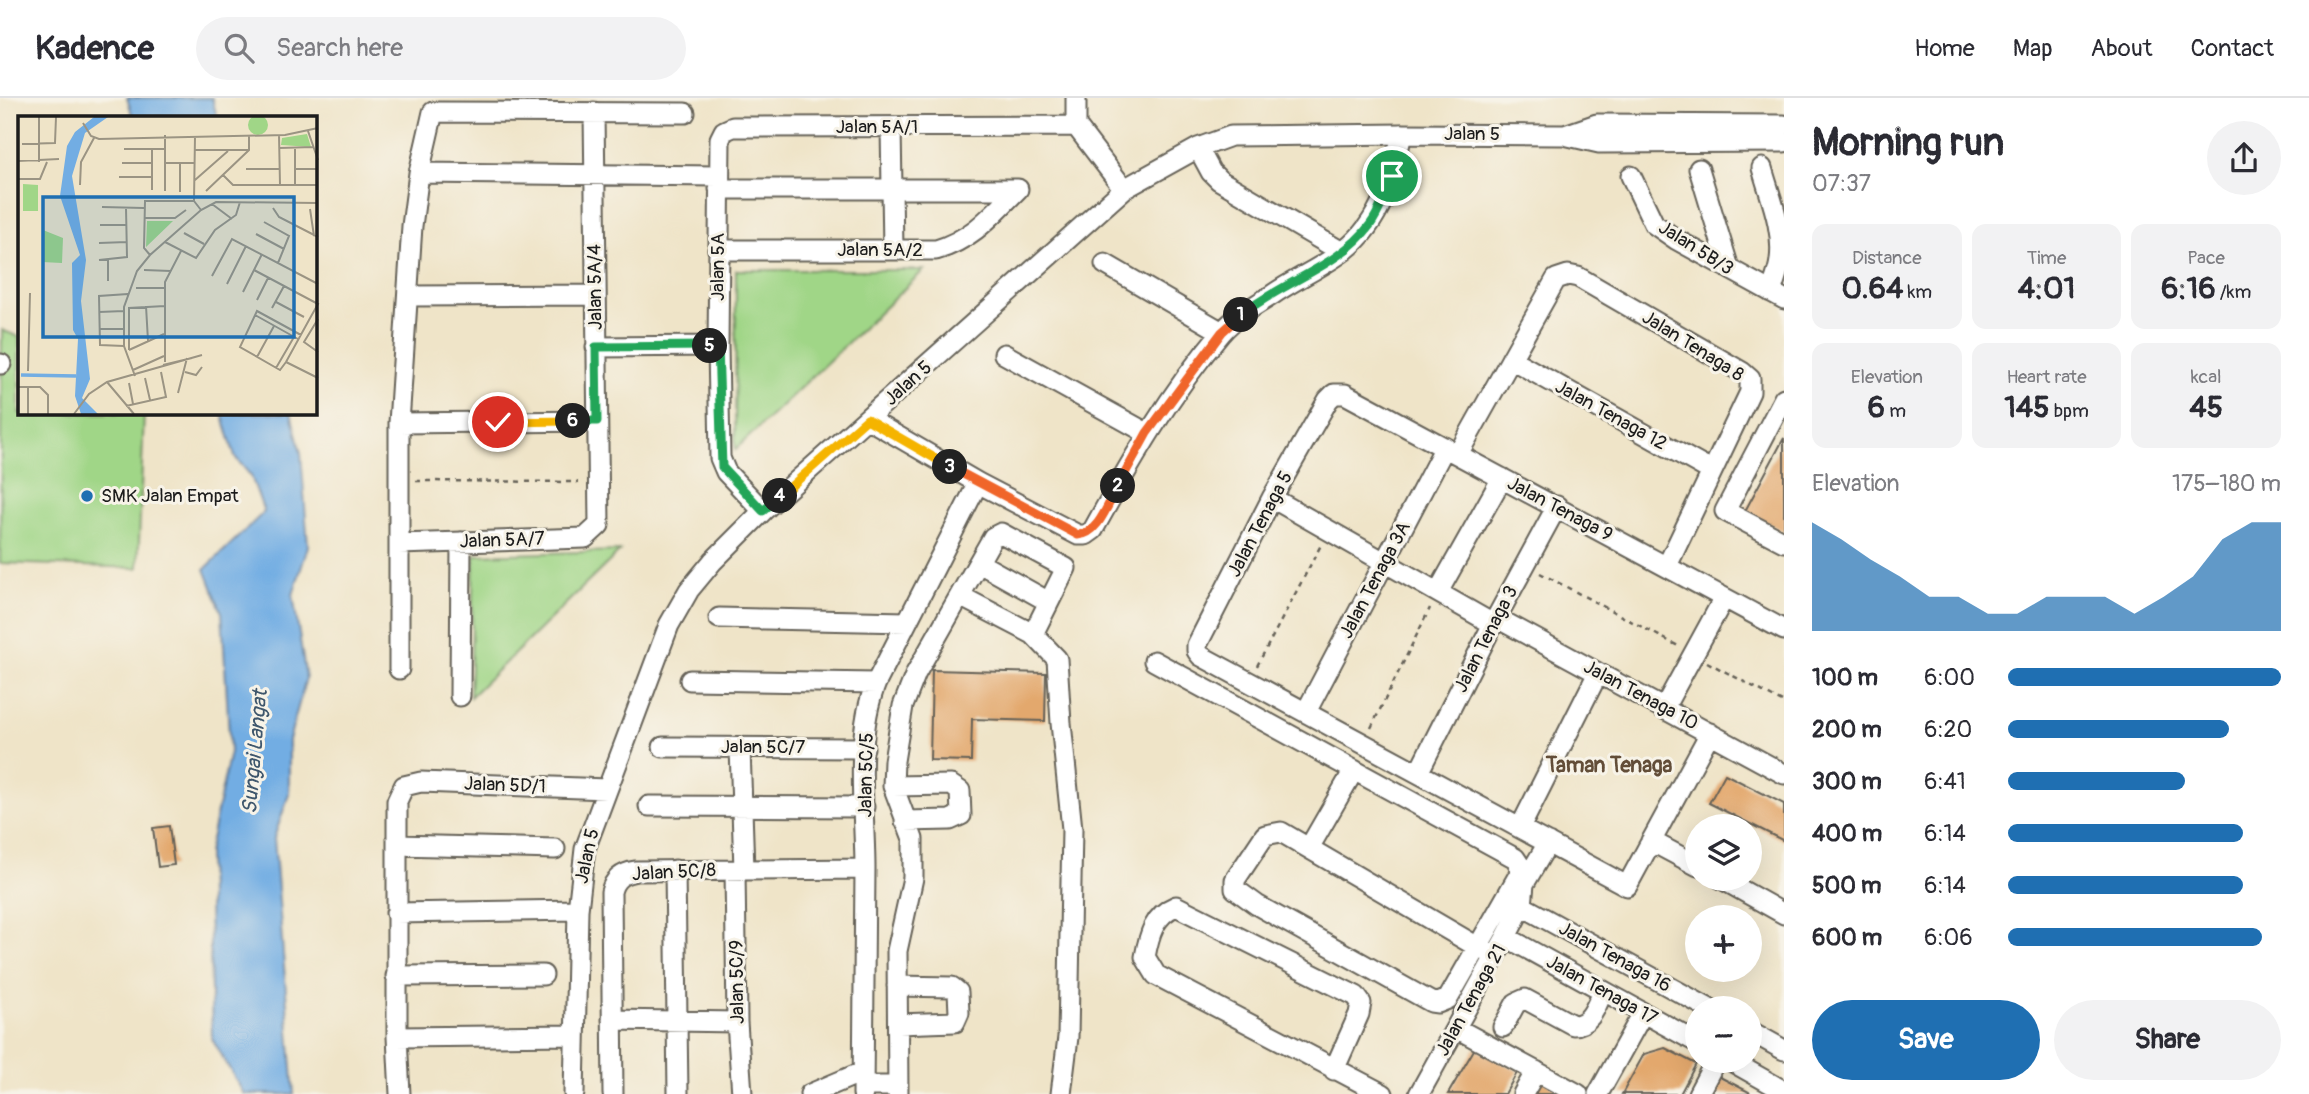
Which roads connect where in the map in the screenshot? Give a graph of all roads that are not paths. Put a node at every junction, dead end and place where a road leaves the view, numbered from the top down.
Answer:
1 (1076, 98) edge
2 (594, 113) junction
3 (685, 113) dead end
4 (1784, 125) edge
5 (1076, 126) junction
6 (891, 127) junction
7 (1402, 134) junction
8 (1563, 135) junction
9 (1784, 142) edge
10 (1198, 148) junction
11 (1762, 168) dead end
12 (1699, 169) dead end
13 (419, 173) junction
14 (594, 176) junction
15 (1631, 176) dead end
16 (719, 182) junction
17 (892, 188) junction
18 (1124, 189) junction
19 (719, 250) junction
20 (893, 250) junction
21 (1342, 252) junction
22 (1105, 264) dead end
23 (1729, 268) junction
24 (1567, 275) joint
25 (596, 295) junction
26 (408, 296) junction
27 (1777, 296) edge
28 (1222, 332) junction
29 (718, 346) junction
30 (596, 347) junction
31 (1004, 354) dead end
32 (1511, 359) junction
33 (1334, 394) joint
34 (1784, 398) edge
35 (867, 419) junction
36 (597, 421) junction
37 (399, 423) junction
38 (1147, 433) junction
39 (1451, 451) junction
40 (1711, 471) junction
41 (1502, 478) junction
42 (978, 482) junction
43 (1272, 498) junction
44 (1699, 498) junction
45 (1557, 506) junction
46 (763, 511) junction
47 (1725, 511) junction
48 (599, 524) joint
49 (461, 542) junction
50 (1784, 542) edge
51 (399, 544) junction
52 (979, 562) junction
53 (1384, 563) junction
54 (1667, 566) junction
55 (1438, 592) junction
56 (960, 596) junction
57 (1724, 598) junction
58 (1049, 602) junction
59 (719, 618) dead end
60 (1495, 621) junction
61 (907, 622) junction
62 (1784, 630) edge
63 (1033, 634) junction
64 (1154, 661) dead end
65 (399, 669) dead end
66 (893, 670) junction
67 (1598, 673) junction
68 (690, 680) dead end
69 (460, 696) dead end
70 (1664, 708) junction
71 (1306, 712) junction
72 (1710, 733) junction
73 (663, 747) dead end
74 (740, 747) junction
75 (864, 748) junction
76 (1354, 770) junction
77 (1418, 773) junction
78 (1784, 774) edge
79 (893, 786) junction
80 (607, 789) junction
81 (649, 806) dead end
82 (864, 807) junction
83 (742, 808) junction
84 (905, 821) junction
85 (1520, 828) junction
86 (1651, 841) junction
87 (1548, 844) junction
88 (397, 845) junction
89 (1309, 848) junction
90 (555, 849) dead end
91 (1685, 859) edge
92 (865, 869) junction
93 (675, 870) junction
94 (740, 870) junction
95 (1743, 891) edge
96 (1522, 906) junction
97 (578, 910) junction
98 (396, 913) junction
99 (1784, 914) edge
100 (1506, 937) junction
101 (1476, 946) junction
102 (1496, 956) junction
103 (543, 975) dead end
104 (396, 976) junction
105 (897, 986) junction
106 (1603, 991) junction
107 (1686, 996) edge
108 (1643, 1013) junction
109 (612, 1020) junction
110 (675, 1021) junction
111 (737, 1022) junction
112 (898, 1024) junction
113 (1503, 1027) dead end
114 (1456, 1028) junction
115 (575, 1035) junction
116 (1685, 1036) edge
117 (397, 1037) junction
118 (1762, 1038) edge
119 (1784, 1050) edge
120 (1334, 1070) junction
121 (1536, 1071) junction
122 (1709, 1073) edge
123 (1750, 1073) edge
124 (863, 1084) edge
125 (898, 1090) edge
126 (1779, 1091) edge
127 (400, 1094) edge
128 (574, 1094) edge
129 (613, 1094) edge
130 (678, 1094) edge
131 (742, 1094) edge
132 (810, 1094) edge
133 (1060, 1094) edge
134 (1383, 1094) edge
135 (1419, 1094) edge
136 (1523, 1094) edge
137 (1578, 1094) edge
138 (1598, 1094) edge
139 (1698, 1094) edge

1 - 5 street
2 - 3 street
2 - 13 street
2 - 14 street, Jalan 5A/4
4 - 8 street, Jalan 5
5 - 6 street, Jalan 5A/1
5 - 18 street
6 - 16 street, Jalan 5A/1
6 - 17 street
7 - 8 street, Jalan 5
7 - 10 street, Jalan 5
7 - 21 street
8 - 9 street, Jalan 5
10 - 18 street, Jalan 5
10 - 21 street
11 - 27 street
12 - 23 street
13 - 14 street
13 - 26 street
14 - 16 street
14 - 25 street, Jalan 5A/4
15 - 23 street, Jalan 5B/3
16 - 17 street
16 - 19 street, Jalan 5A
17 - 20 street
17 - 20 street, Jalan 5A/2
18 - 35 street, Jalan 5
19 - 20 street, Jalan 5A/2
19 - 29 street, Jalan 5A
21 - 28 street
22 - 28 street
23 - 27 street, Jalan 5B/3
24 - 32 street, Jalan Tenaga 3A
24 - 40 street, Jalan Tenaga 8
25 - 26 street
25 - 30 street, Jalan 5A/4
26 - 37 street
28 - 38 street
29 - 30 street
29 - 46 street, Jalan 5A
30 - 36 street, Jalan 5A/4
31 - 38 street
32 - 39 street, Jalan Tenaga 3A
32 - 40 street, Jalan Tenaga 12
33 - 39 street, Jalan Tenaga 9
33 - 43 street, Jalan Tenaga 5
34 - 47 street
35 - 42 street
35 - 46 street, Jalan 5
36 - 37 street
36 - 48 street, Jalan 5A/4
37 - 51 street
38 - 42 street
39 - 41 street, Jalan Tenaga 9
39 - 53 street, Jalan Tenaga 3A
40 - 44 street, Jalan Tenaga 8
41 - 45 street, Jalan Tenaga 9
41 - 55 street
42 - 61 street, Jalan 5C/5
43 - 53 street, Jalan Tenaga 10
43 - 71 street, Jalan Tenaga 5
44 - 47 street
44 - 54 street, Jalan Tenaga 8
45 - 54 street, Jalan Tenaga 9
45 - 60 street, Jalan Tenaga 3
46 - 80 street, Jalan 5
47 - 50 street
48 - 49 street, Jalan 5A/7
49 - 51 street, Jalan 5A/7
49 - 69 street
51 - 65 street
52 - 56 street
52 - 58 street
52 - 58 street
53 - 55 street, Jalan Tenaga 10
53 - 71 street, Jalan Tenaga 3A
54 - 57 street, Jalan Tenaga 9
55 - 60 street, Jalan Tenaga 10
56 - 63 street
56 - 66 street
57 - 62 street, Jalan Tenaga 9
57 - 70 street
58 - 63 street
59 - 61 street
60 - 67 street, Jalan Tenaga 10
60 - 77 street, Jalan Tenaga 3
61 - 66 street, Jalan 5C/5
63 - 133 street
64 - 76 street
66 - 68 street
66 - 75 street, Jalan 5C/5
66 - 79 street
67 - 70 street, Jalan Tenaga 10
67 - 85 street
70 - 72 street, Jalan Tenaga 10
71 - 77 street
72 - 78 street, Jalan Tenaga 10
72 - 86 street
73 - 74 street, Jalan 5C/7
74 - 75 street, Jalan 5C/7
74 - 83 street, Jalan 5C/9
75 - 82 street, Jalan 5C/5
76 - 89 street
76 - 101 street
77 - 85 street
79 - 84 street
79 - 84 street
80 - 88 street, Jalan 5D/1
80 - 97 street, Jalan 5
81 - 83 street
82 - 83 street
82 - 92 street, Jalan 5C/5
83 - 94 street, Jalan 5C/9
84 - 105 street
85 - 87 street
86 - 87 street
86 - 91 street
87 - 96 street, Jalan Tenaga 21
88 - 90 street
88 - 98 street
89 - 101 street
89 - 101 street
92 - 94 street, Jalan 5C/8
92 - 124 street, Jalan 5C/5
93 - 94 street, Jalan 5C/8
93 - 109 street, Jalan 5C/8
93 - 110 street
94 - 111 street, Jalan 5C/9
95 - 99 street
96 - 100 street, Jalan Tenaga 21
96 - 107 street, Jalan Tenaga 16
97 - 98 street
97 - 115 street, Jalan 5
98 - 104 street
100 - 102 street, Jalan Tenaga 21
100 - 106 street, Jalan Tenaga 17
101 - 102 street
102 - 114 street, Jalan Tenaga 21
103 - 104 street
104 - 117 street
105 - 112 street
105 - 112 street
106 - 108 street, Jalan Tenaga 17
106 - 113 street
108 - 116 street, Jalan Tenaga 17
108 - 138 street
109 - 110 street
109 - 129 street, Jalan 5C/8
110 - 111 street
110 - 130 street
111 - 131 street, Jalan 5C/9
112 - 125 street
114 - 121 street
114 - 135 street, Jalan Tenaga 21
115 - 117 street
115 - 128 street, Jalan 5
117 - 127 street
118 - 119 street
120 - 120 street
120 - 134 street
121 - 136 street
121 - 137 street
122 - 139 street
123 - 126 street
124 - 125 street
124 - 132 street

